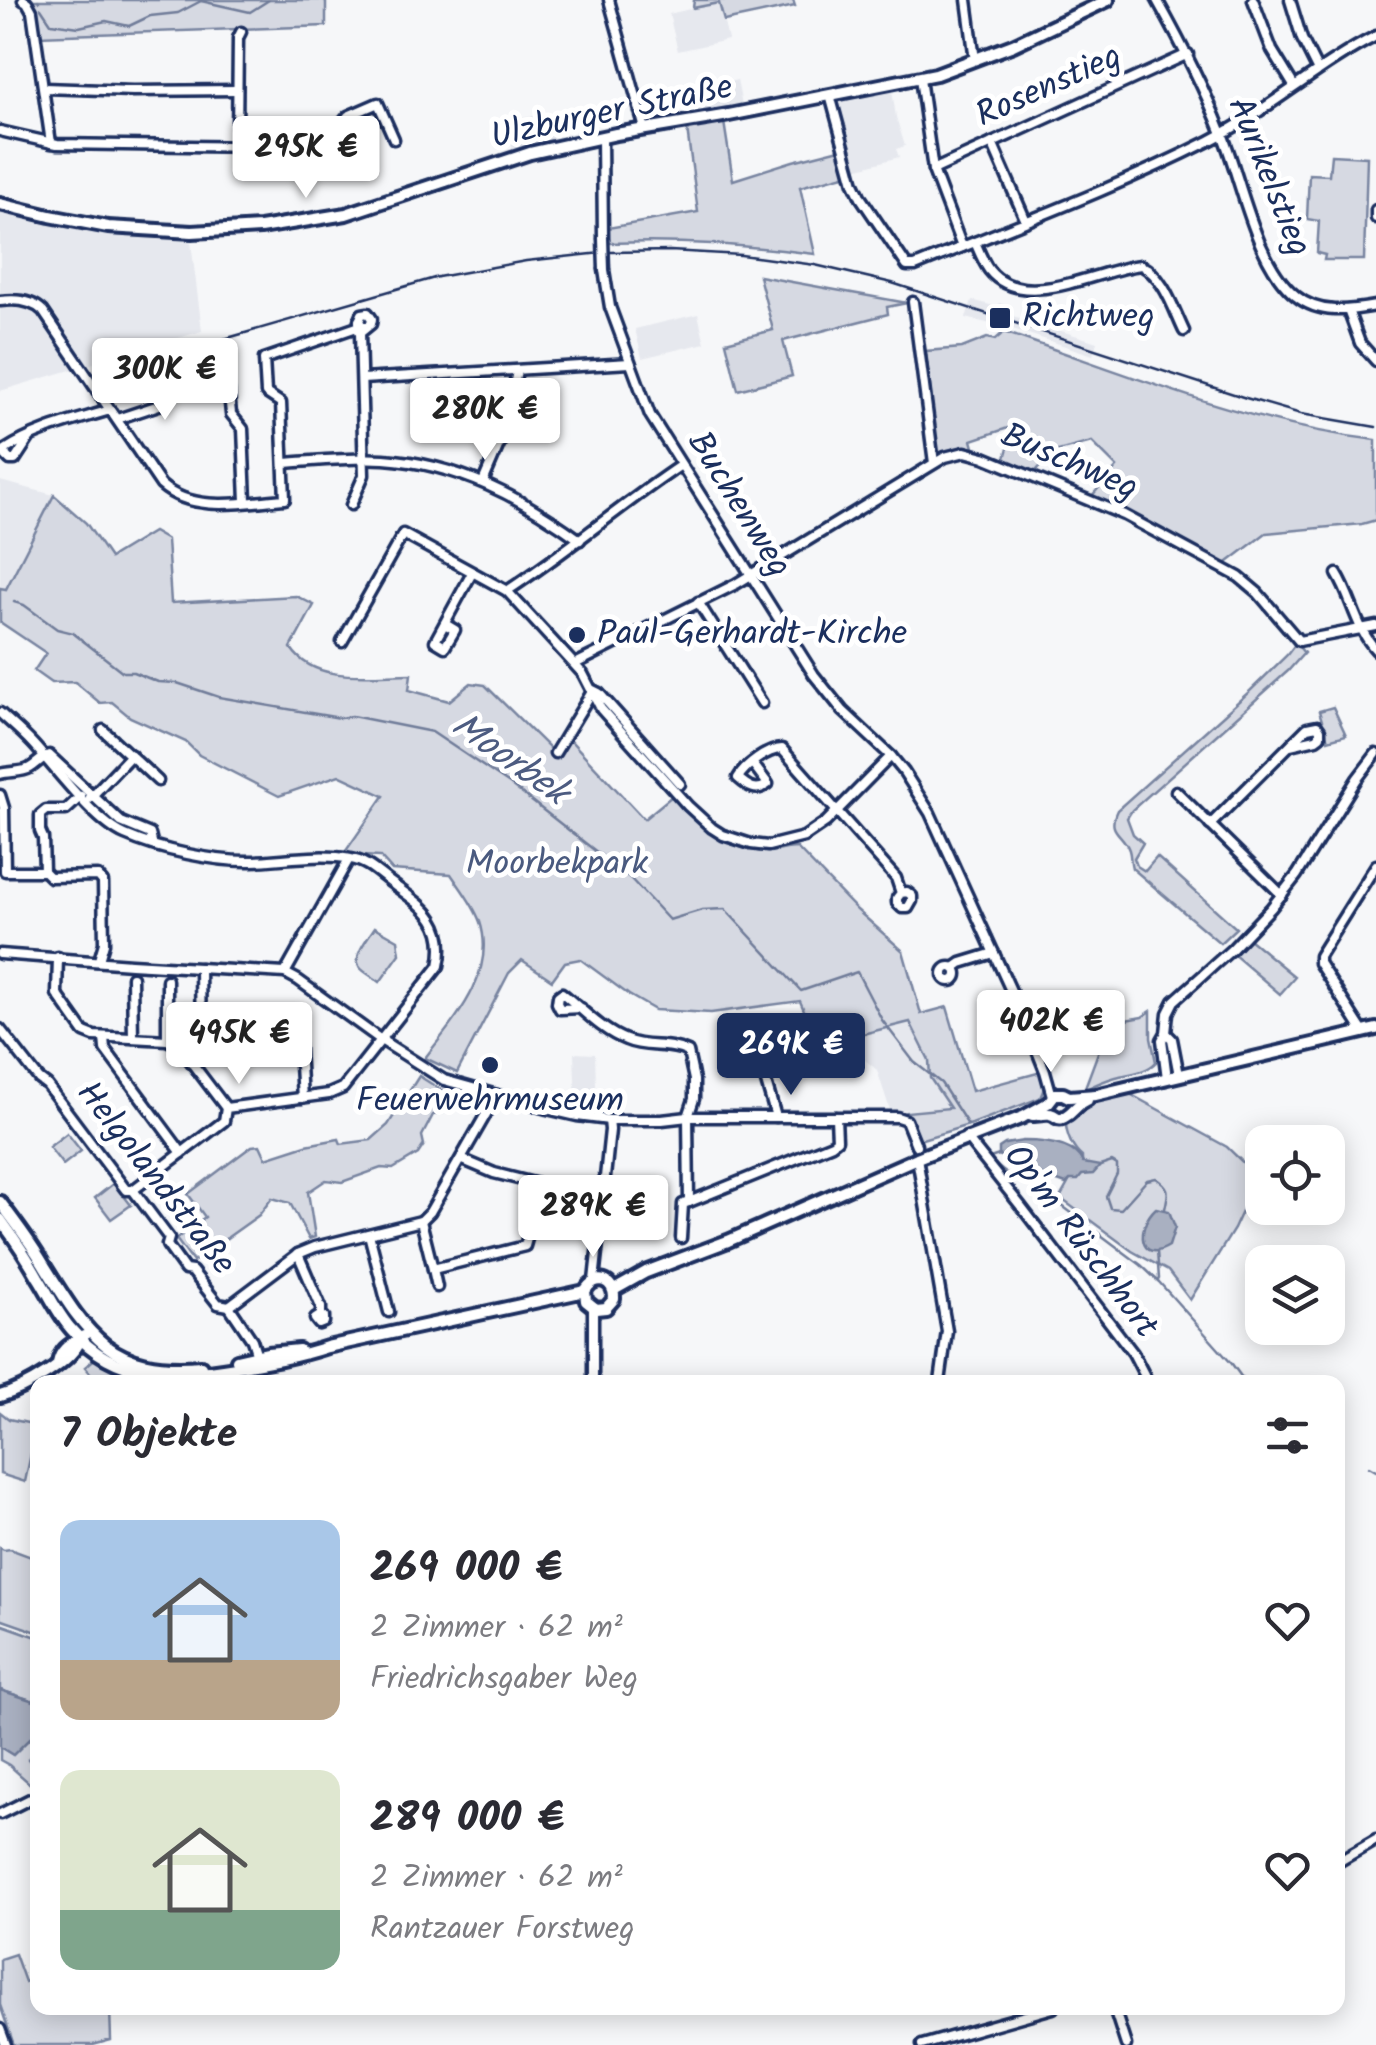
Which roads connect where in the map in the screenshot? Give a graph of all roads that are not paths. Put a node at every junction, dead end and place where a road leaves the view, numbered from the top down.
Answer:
1 (22, 0) edge
2 (609, 0) edge
3 (967, 0) edge
4 (1108, 0) edge
5 (1158, 0) edge
6 (1254, 0) edge
7 (1290, 0) edge
8 (241, 32) dead end
9 (1376, 36) edge
10 (1188, 54) junction
11 (976, 62) junction
12 (1318, 69) junction
13 (920, 78) junction
14 (1294, 86) junction
15 (44, 88) junction
16 (238, 90) junction
17 (830, 95) junction
18 (644, 129) junction
19 (0, 131) edge
20 (238, 133) junction
21 (257, 134) junction
22 (1222, 134) junction
23 (602, 136) junction
24 (394, 138) dead end
25 (51, 142) junction
26 (992, 143) junction
27 (238, 145) junction
28 (933, 170) junction
29 (0, 204) edge
30 (1026, 221) junction
31 (975, 242) junction
32 (962, 247) junction
33 (0, 301) edge
34 (913, 302) dead end
35 (1376, 306) edge
36 (1348, 310) junction
37 (364, 324) dead end
38 (1184, 331) dead end
39 (360, 333) junction
40 (1376, 361) edge
41 (630, 364) junction
42 (517, 371) junction
43 (362, 379) junction
44 (110, 410) junction
45 (116, 419) junction
46 (30, 437) dead end
47 (364, 458) junction
48 (284, 463) junction
49 (934, 463) junction
50 (681, 465) junction
51 (483, 482) junction
52 (246, 502) junction
53 (351, 505) dead end
54 (580, 540) junction
55 (472, 573) junction
56 (1337, 574) dead end
57 (750, 576) junction
58 (507, 591) junction
59 (698, 602) junction
60 (445, 624) dead end
61 (1376, 626) edge
62 (1361, 629) junction
63 (342, 642) dead end
64 (1376, 650) edge
65 (575, 664) junction
66 (593, 690) junction
67 (762, 703) dead end
68 (0, 714) edge
69 (103, 730) dead end
70 (1290, 745) dead end
71 (556, 753) dead end
72 (1376, 754) edge
73 (131, 755) junction
74 (43, 756) junction
75 (891, 756) junction
76 (753, 764) dead end
77 (0, 774) edge
78 (158, 781) dead end
79 (680, 784) dead end
80 (1176, 791) dead end
81 (0, 794) edge
82 (87, 798) junction
83 (837, 811) junction
84 (1210, 824) junction
85 (354, 860) junction
86 (1376, 865) edge
87 (44, 872) junction
88 (901, 893) dead end
89 (1282, 896) junction
90 (994, 952) junction
91 (0, 954) edge
92 (58, 958) junction
93 (99, 960) junction
94 (200, 968) junction
95 (954, 968) dead end
96 (284, 973) junction
97 (132, 977) dead end
98 (167, 980) dead end
99 (581, 1008) dead end
100 (1376, 1028) edge
101 (0, 1029) edge
102 (1363, 1032) junction
103 (201, 1033) dead end
104 (1166, 1033) junction
105 (104, 1037) junction
106 (133, 1038) junction
107 (263, 1038) dead end
108 (168, 1040) junction
109 (381, 1040) junction
110 (758, 1056) dead end
111 (1179, 1075) junction
112 (1166, 1078) junction
113 (497, 1095) junction
114 (302, 1098) junction
115 (1058, 1102) junction
116 (226, 1108) junction
117 (776, 1117) junction
118 (688, 1118) junction
119 (836, 1118) junction
120 (609, 1120) junction
121 (966, 1138) junction
122 (916, 1145) dead end
123 (182, 1152) junction
124 (918, 1158) junction
125 (462, 1159) junction
126 (133, 1190) junction
127 (0, 1202) edge
128 (689, 1202) junction
129 (0, 1219) edge
130 (421, 1221) junction
131 (369, 1234) junction
132 (681, 1238) dead end
133 (298, 1254) junction
134 (433, 1269) junction
135 (605, 1284) junction
136 (437, 1287) dead end
137 (591, 1302) junction
138 (229, 1306) junction
139 (390, 1312) dead end
140 (320, 1315) dead end
141 (84, 1335) junction
142 (258, 1360) junction
143 (42, 1375) edge
144 (593, 1375) edge
145 (941, 1375) edge
146 (1144, 1375) edge
147 (30, 1383) edge
148 (0, 1396) edge
149 (30, 1799) edge
150 (0, 1814) edge
151 (1376, 1840) edge
152 (1345, 1858) edge
153 (1029, 2015) edge
154 (1116, 2015) edge
155 (0, 2029) edge
156 (6, 2045) edge
157 (922, 2045) edge
158 (1126, 2045) edge

1 - 15 street
2 - 18 street
3 - 11 street
4 - 11 main road, Ulzburger Straße
5 - 10 street, Aurikelstieg
6 - 14 street
7 - 12 street
8 - 16 street
9 - 12 street
10 - 22 street, Aurikelstieg
10 - 26 street, Rosenstieg
11 - 13 main road, Ulzburger Straße
12 - 14 street
13 - 17 main road, Ulzburger Straße
13 - 28 street
14 - 22 street
15 - 16 street
15 - 25 street
16 - 20 street
17 - 18 main road, Ulzburger Straße
17 - 32 street
18 - 23 main road, Ulzburger Straße
19 - 25 street
20 - 21 street
20 - 27 street
21 - 24 street
21 - 27 street
22 - 30 street
22 - 36 street, Aurikelstieg
23 - 29 main road, Ulzburger Straße
23 - 41 street, Buchenweg, bridge
25 - 27 street
26 - 28 street, Rosenstieg
26 - 30 street
28 - 32 street
30 - 31 street
31 - 32 street
31 - 38 street
33 - 44 street
34 - 49 street
35 - 36 street, Aurikelstieg
36 - 40 street
37 - 39 street
39 - 43 street
39 - 48 street
41 - 42 street
41 - 50 street, Buchenweg
42 - 43 street
42 - 51 street
43 - 47 street
44 - 45 street
44 - 46 street
45 - 52 street
45 - 52 street
47 - 48 street
47 - 51 street
47 - 53 street
48 - 52 street
49 - 57 street, Buschweg
49 - 62 street, Buschweg
50 - 54 street
50 - 57 street, Buchenweg
51 - 54 street
54 - 58 street
55 - 58 street
55 - 60 street
55 - 63 street
56 - 62 street
57 - 59 street, Buschweg
57 - 75 street, Buchenweg
58 - 65 street
59 - 65 street, Buschweg
59 - 67 street
61 - 62 street
62 - 64 street
65 - 66 street
66 - 71 street
66 - 79 street
66 - 83 street
68 - 74 street
69 - 73 street
70 - 84 street
72 - 89 street
73 - 78 street
73 - 82 street
74 - 77 street
74 - 82 street
75 - 83 street
75 - 90 street, Buchenweg
76 - 83 street
80 - 84 street
81 - 87 street
82 - 85 street
82 - 87 street
83 - 88 street
84 - 89 street
85 - 96 street
85 - 109 street
86 - 102 street
87 - 93 street
89 - 104 street
90 - 95 street
90 - 115 street, Buchenweg
91 - 92 street
92 - 93 street
92 - 105 street
93 - 94 street
94 - 96 street
94 - 103 street
96 - 109 street
97 - 106 street
98 - 108 street
99 - 118 street
100 - 102 main road
101 - 126 street, Helgolandstraße
102 - 111 main road
104 - 111 street
104 - 112 street
105 - 106 street
105 - 123 street
106 - 108 street
107 - 114 street
108 - 116 street
109 - 113 street
109 - 114 street
110 - 117 street
111 - 112 main road
112 - 115 main road
113 - 120 street
113 - 125 street
114 - 116 street
115 - 121 main road
116 - 123 street
117 - 118 street
117 - 119 street
118 - 120 street
118 - 128 street
119 - 122 street
119 - 128 street
120 - 135 street
121 - 124 main road
121 - 146 street, Op'm Rüschhort
123 - 126 street
124 - 135 main road
124 - 145 street
125 - 130 street
125 - 134 street
126 - 138 street, Helgolandstraße
127 - 141 main road
128 - 132 street
129 - 141 main road
130 - 131 street
130 - 134 street
131 - 133 street
131 - 139 street
133 - 138 street
133 - 140 street
134 - 136 street
135 - 137 main road
135 - 137 main road
137 - 142 main road
137 - 144 street
138 - 142 street, Helgolandstraße
141 - 142 main road
141 - 143 main road
147 - 148 main road
149 - 150 street
151 - 152 street
153 - 157 street
154 - 158 street
155 - 156 street

